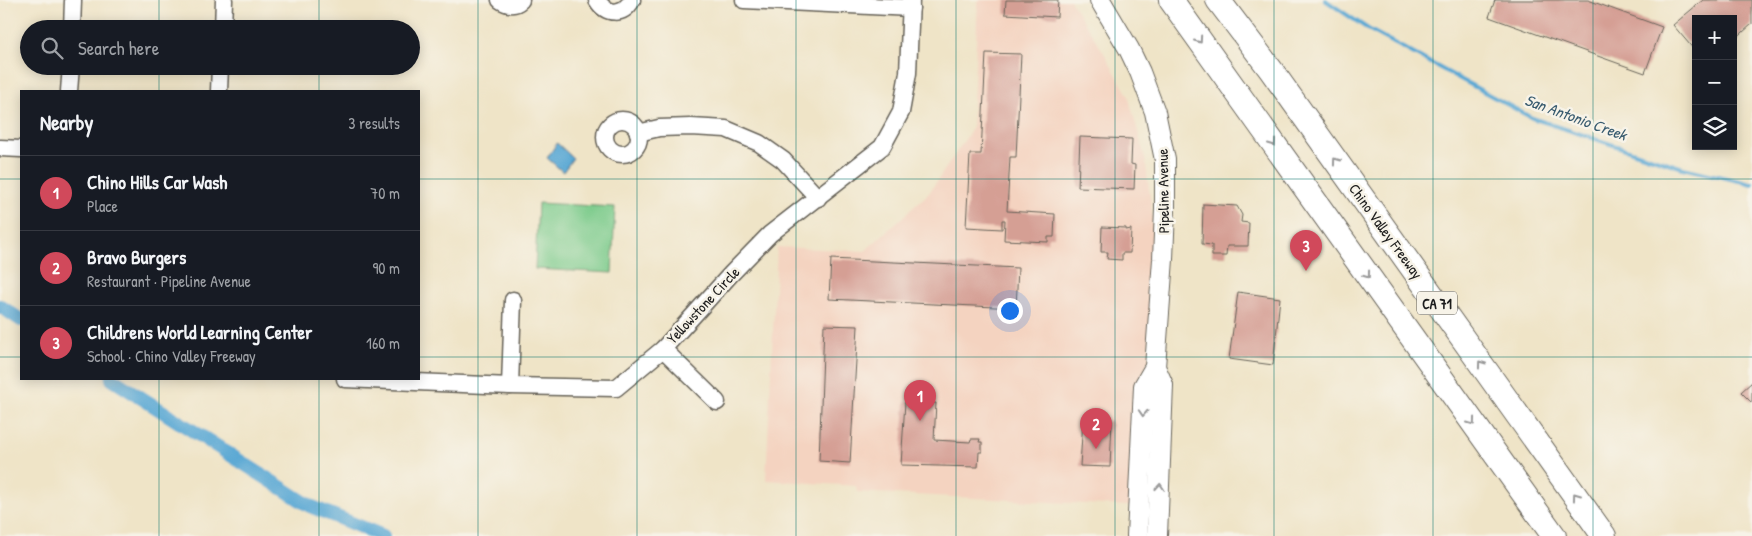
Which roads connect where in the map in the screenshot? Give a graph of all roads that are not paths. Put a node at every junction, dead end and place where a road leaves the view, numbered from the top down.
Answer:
1 (73, 0) edge
2 (224, 0) edge
3 (500, 0) edge
4 (521, 0) edge
5 (597, 0) edge
6 (632, 0) edge
7 (744, 0) edge
8 (1100, 0) edge
9 (1171, 0) edge
10 (1218, 0) edge
11 (911, 4) edge
12 (72, 20) edge
13 (223, 20) edge
14 (70, 75) edge
15 (220, 75) edge
16 (70, 90) edge
17 (219, 90) edge
18 (638, 132) dead end
19 (0, 148) edge
20 (20, 149) edge
21 (818, 198) junction
22 (514, 300) dead end
23 (663, 349) junction
24 (1155, 367) junction
25 (368, 380) edge
26 (510, 386) junction
27 (717, 402) dead end
28 (1137, 536) edge
29 (1158, 536) edge
30 (1554, 536) edge
31 (1604, 536) edge

1 - 12 street
2 - 13 street
3 - 4 street
5 - 6 street
7 - 11 street
8 - 24 main road, Pipeline Avenue
9 -> 30 highway, CA 71
31 -> 10 highway, Chino Valley Freeway / CA 71
11 - 21 street, Yellowstone Circle
14 - 16 street
15 - 17 street
18 - 21 street
19 - 20 street
21 - 23 street, Yellowstone Circle
22 - 26 street
23 - 26 street, Yellowstone Circle
23 - 27 street
24 -> 28 main road, Pipeline Avenue
29 -> 24 main road, Pipeline Avenue
25 - 26 street, Yellowstone Circle

